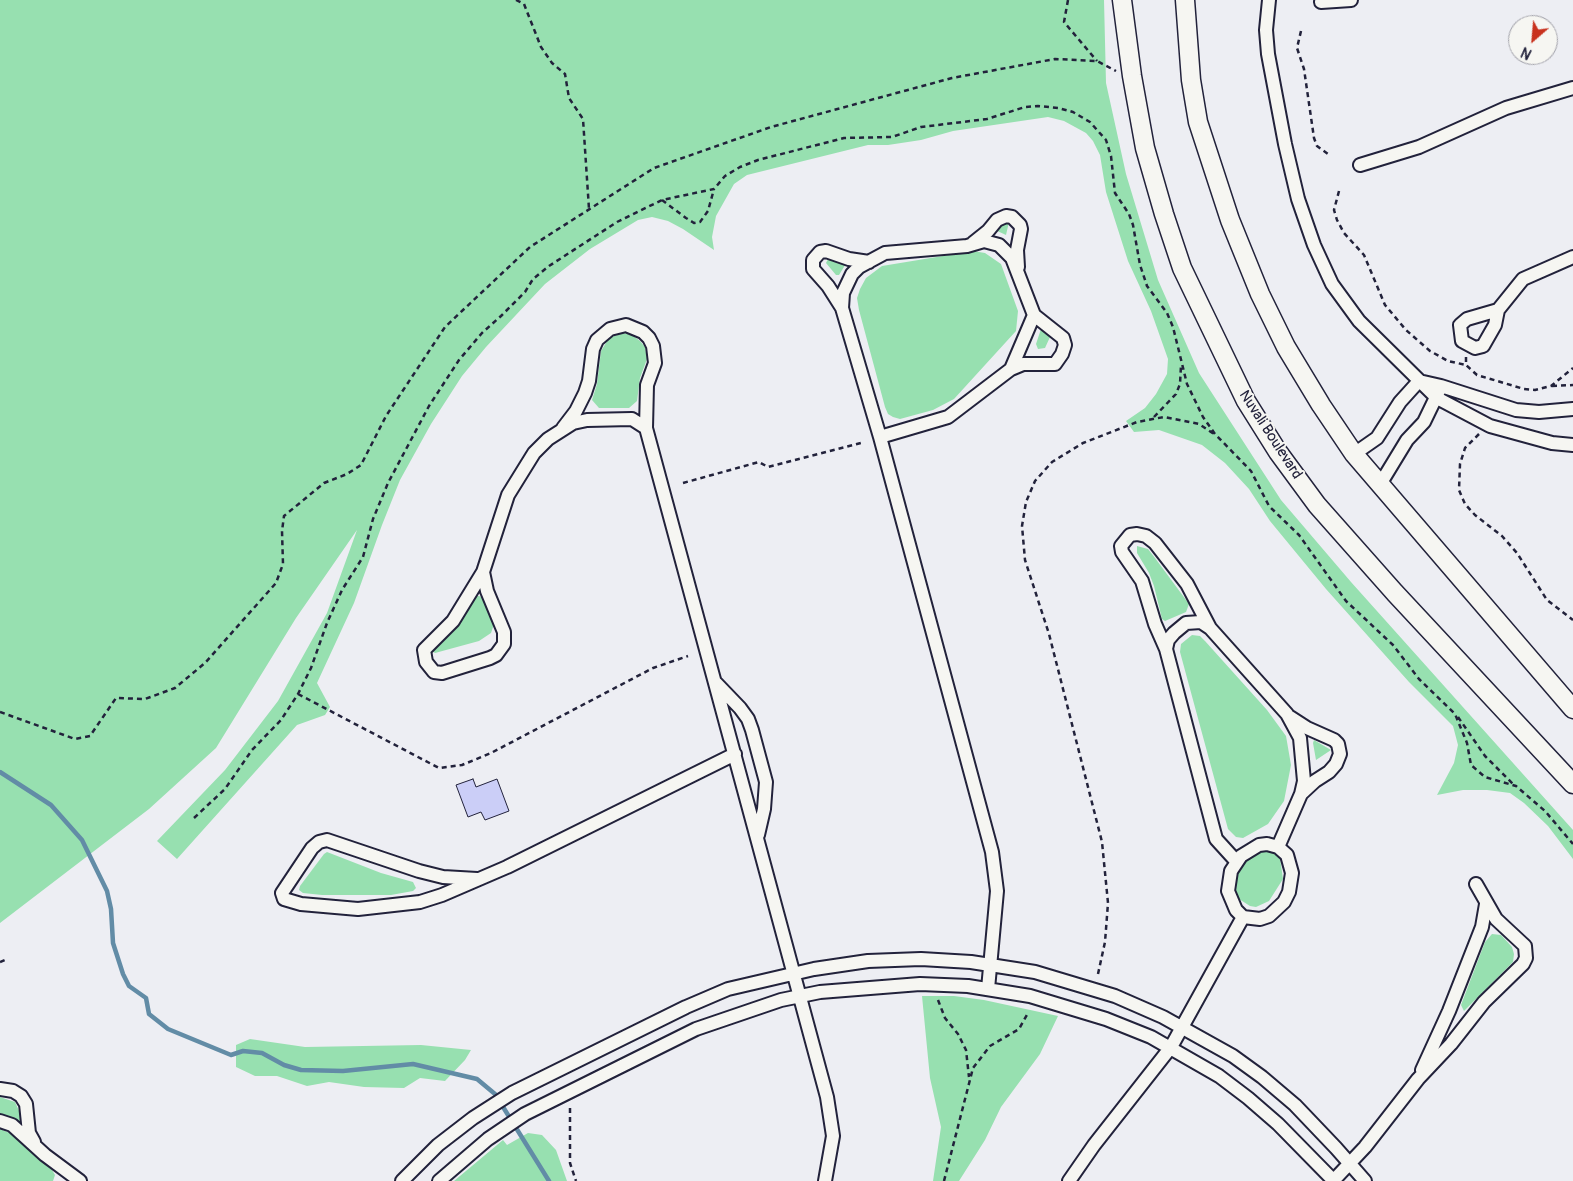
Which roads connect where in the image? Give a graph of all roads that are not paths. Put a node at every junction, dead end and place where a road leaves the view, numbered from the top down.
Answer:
1 (1122, 0) edge
2 (1185, 0) edge
3 (1269, 0) edge
4 (1351, 0) edge
5 (1322, 2) dead end
6 (1573, 88) edge
7 (1360, 165) dead end
8 (967, 246) junction
9 (1573, 257) edge
10 (872, 262) junction
11 (1019, 274) junction
12 (842, 308) junction
13 (1498, 310) dead end
14 (1034, 315) junction
15 (1011, 369) junction
16 (1419, 382) junction
17 (1439, 392) junction
18 (1573, 409) edge
19 (562, 428) junction
20 (646, 428) junction
21 (880, 436) junction
22 (1573, 445) edge
23 (1354, 454) junction
24 (1379, 486) junction
25 (483, 572) junction
26 (1210, 628) junction
27 (1166, 649) junction
28 (716, 682) junction
29 (1573, 709) edge
30 (1287, 714) junction
31 (735, 754) junction
32 (1573, 784) edge
33 (1301, 794) junction
34 (757, 838) junction
35 (1278, 847) junction
36 (1236, 861) junction
37 (477, 878) junction
38 (1476, 884) dead end
39 (1486, 904) junction
40 (1243, 917) junction
41 (991, 965) junction
42 (794, 973) junction
43 (988, 989) junction
44 (800, 996) junction
45 (1449, 1011) junction
46 (1468, 1022) junction
47 (1183, 1028) junction
48 (1171, 1047) junction
49 (1418, 1079) junction
50 (0, 1090) edge
51 (0, 1122) edge
52 (36, 1146) junction
53 (1350, 1164) junction
54 (80, 1181) edge
55 (402, 1181) edge
56 (438, 1181) edge
57 (825, 1181) edge
58 (1069, 1181) edge
59 (1334, 1181) edge
60 (1364, 1181) edge

1 - 32 main road, Nuvali Boulevard
2 - 23 main road
3 - 16 street
4 - 5 street
6 - 7 street
8 - 10 street
8 - 11 street
8 - 11 street
9 - 13 street
10 - 12 street
10 - 12 street
11 - 14 street
12 - 21 street
14 - 15 street
14 - 15 street
15 - 21 street
16 - 17 street
16 - 23 street
17 - 18 street
17 - 22 street
17 - 24 street
19 - 20 street
19 - 20 street
19 - 25 street
20 - 28 street
21 - 41 street
23 - 24 main road
24 - 29 main road
25 - 25 street
26 - 27 street
26 - 27 street
26 - 30 street
27 - 36 street
28 - 31 street
28 - 34 street
30 - 33 street
30 - 33 street
31 - 34 street
31 - 37 street
33 - 35 street
34 - 42 street
35 - 36 street
35 - 40 street
36 - 40 street
37 - 37 street
38 - 39 street
39 - 45 street
39 - 46 street
40 - 47 street
41 - 42 street
41 - 43 street
41 - 47 street
42 - 44 street
42 - 55 street
43 - 44 street
43 - 48 street
44 - 56 street
44 - 57 street
45 - 46 street
45 - 49 street
46 - 49 street
47 - 48 street
47 - 53 street
48 - 58 street
48 - 59 street
49 - 53 street
50 - 52 street
51 - 52 street
52 - 54 street
53 - 59 street
53 - 60 street

